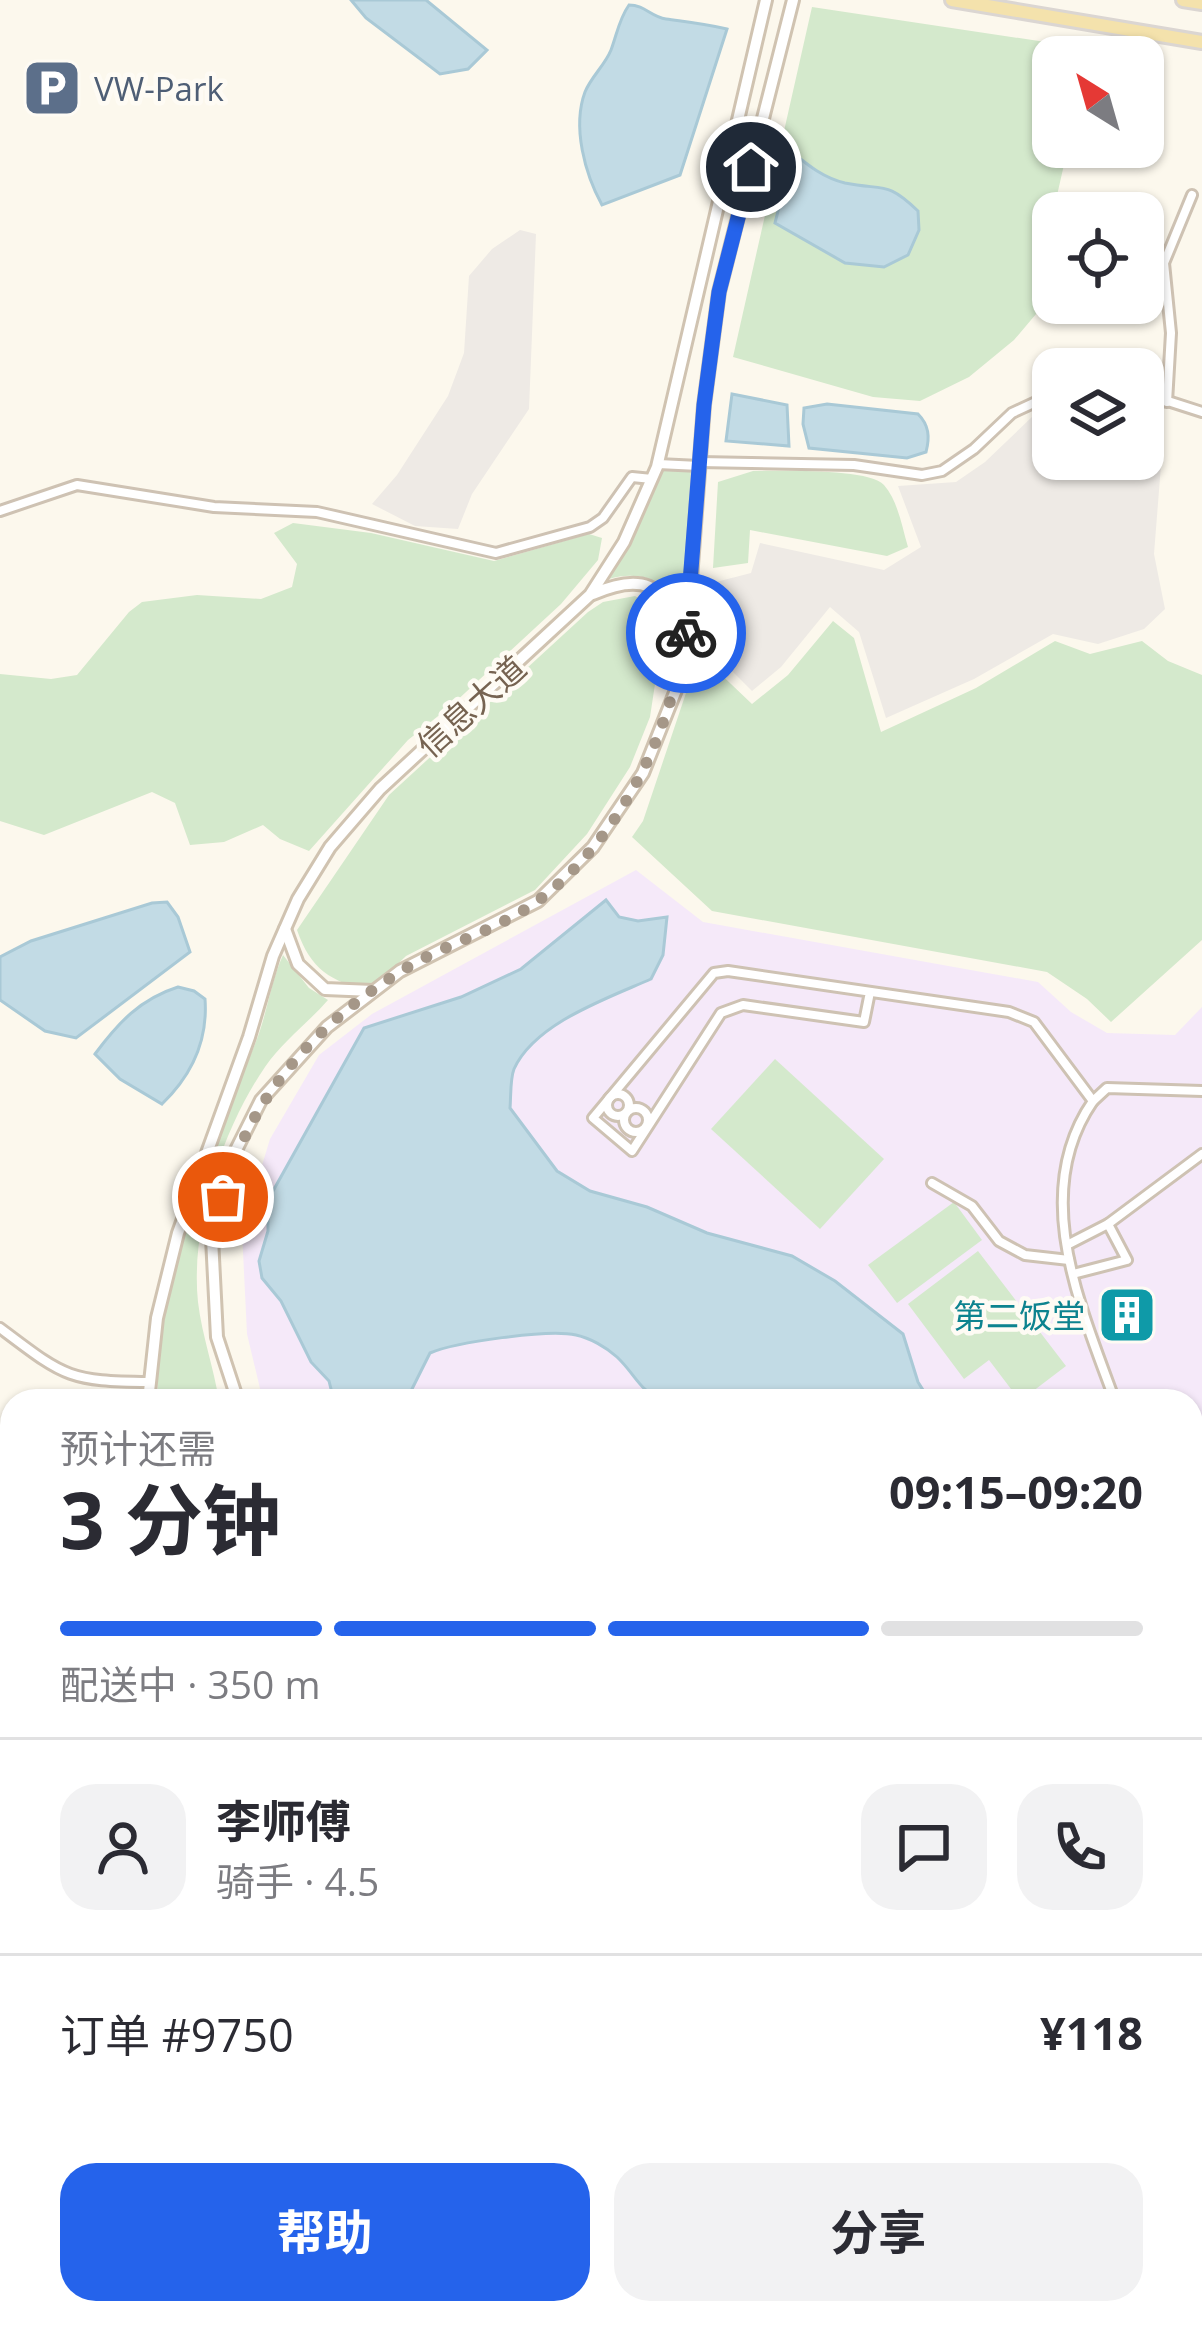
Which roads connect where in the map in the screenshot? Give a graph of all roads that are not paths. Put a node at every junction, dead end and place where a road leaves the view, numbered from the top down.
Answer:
1 (766, 0) edge
2 (793, 0) edge
3 (952, 0) edge
4 (1183, 0) edge
5 (1202, 3) edge
6 (1202, 42) edge
7 (1192, 195) dead end
8 (1164, 401) edge
9 (1167, 402) junction
10 (1032, 404) edge
11 (1202, 412) edge
12 (658, 464) junction
13 (699, 464) junction
14 (652, 479) junction
15 (0, 511) edge
16 (590, 595) junction
17 (686, 634) junction
18 (285, 929) junction
19 (374, 991) junction
20 (870, 992) junction
21 (1202, 1091) edge
22 (609, 1098) junction
23 (1094, 1101) junction
24 (626, 1113) junction
25 (646, 1129) junction
26 (1202, 1154) edge
27 (932, 1183) dead end
28 (1108, 1224) junction
29 (1066, 1245) junction
30 (1069, 1260) junction
31 (1073, 1274) junction
32 (0, 1328) edge
33 (149, 1382) junction
34 (149, 1389) edge
35 (234, 1389) edge
36 (1110, 1389) edge

1 - 12 main road, 信息大道
2 - 13 main road
3 - 6 main road
4 - 5 main road
7 - 9 street
8 - 9 street
9 - 11 street
10 - 13 street
12 - 13 street
12 - 14 main road, 信息大道
13 - 17 main road
14 - 15 street
14 - 16 main road, 信息大道
16 - 17 main road
16 - 18 main road, 信息大道
17 - 19 main road
18 - 19 main road
18 - 33 main road, 信息大道
19 - 35 main road
20 - 22 street
20 - 23 street
20 - 25 street
21 - 23 street
22 - 24 street
22 - 24 street
22 - 25 street
23 - 29 street
24 - 25 street
24 - 25 street
26 - 28 street
27 - 30 street
28 - 29 street
28 - 31 street
29 - 30 street
30 - 31 street
31 - 36 street
32 - 33 street
33 - 34 main road, 信息大道

